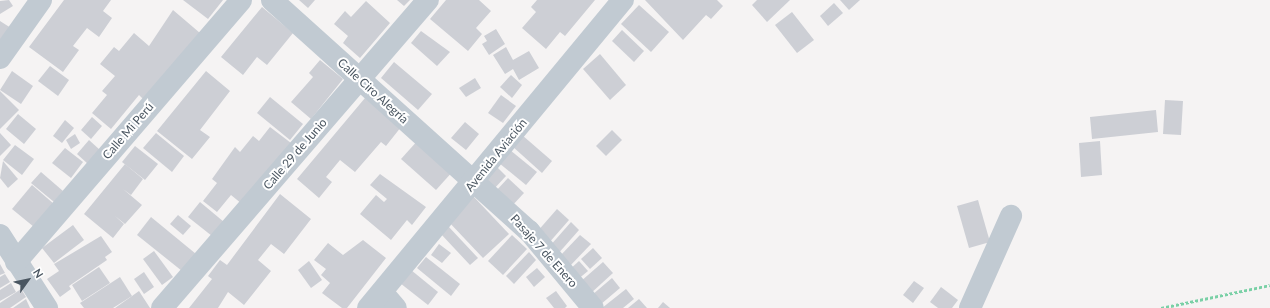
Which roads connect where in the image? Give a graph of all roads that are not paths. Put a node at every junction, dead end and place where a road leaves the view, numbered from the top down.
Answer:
1 (41, 0) edge
2 (241, 0) edge
3 (272, 0) edge
4 (428, 0) edge
5 (623, 0) edge
6 (0, 58) edge
7 (359, 79) junction
8 (475, 180) junction
9 (1011, 216) dead end
10 (0, 235) edge
11 (16, 262) junction
12 (375, 300) edge
13 (47, 308) edge
14 (162, 308) edge
15 (396, 308) edge
16 (593, 308) edge
17 (970, 308) edge

1 - 6 street
2 - 11 street, Calle Mi Perú
3 - 7 street, Calle Ciro Alegría
4 - 7 street, Calle 29 de Junio
5 - 8 street, Avenida Aviación
7 - 8 street, Calle Ciro Alegría
7 - 14 street, Calle 29 de Junio
8 - 12 street, Avenida Aviación
8 - 16 street, Pasaje 7 de Enero
9 - 17 street
10 - 11 street
11 - 13 street
12 - 15 street

